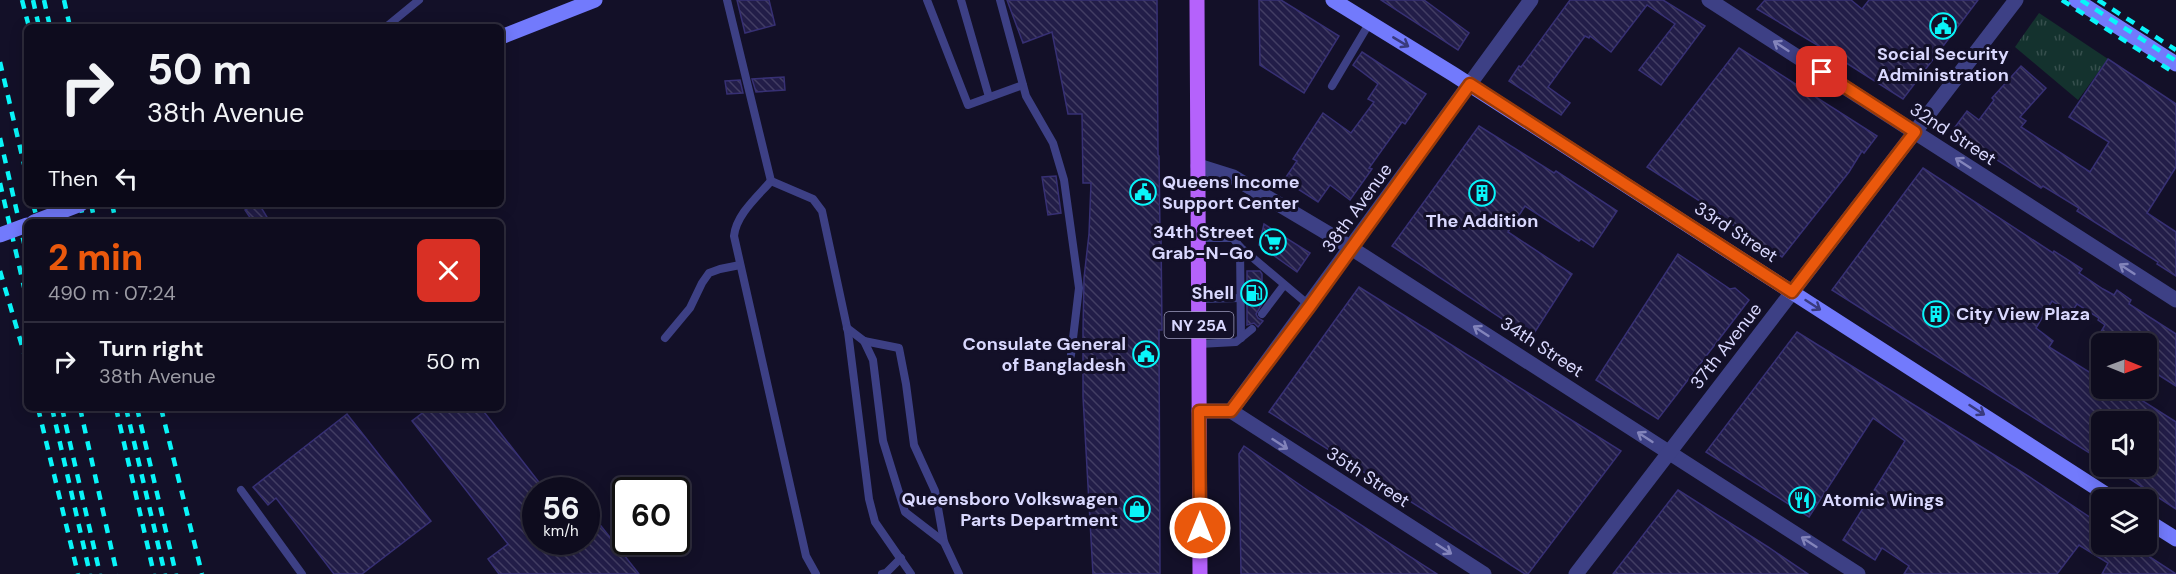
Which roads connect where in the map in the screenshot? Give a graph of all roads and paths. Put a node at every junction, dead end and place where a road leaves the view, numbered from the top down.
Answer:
1 (419, 0) edge
2 (595, 0) edge
3 (727, 0) edge
4 (927, 0) edge
5 (961, 0) edge
6 (1000, 0) edge
7 (1197, 0) edge
8 (1333, 0) edge
9 (1531, 0) edge
10 (1709, 0) edge
11 (2016, 0) edge
12 (2076, 0) edge
13 (1370, 22) junction
14 (390, 24) edge
15 (504, 36) edge
16 (2176, 64) edge
17 (1470, 84) junction
18 (1023, 85) junction
19 (1332, 86) dead end
20 (989, 97) junction
21 (1915, 132) junction
22 (1198, 166) junction
23 (771, 181) junction
24 (73, 207) edge
25 (42, 219) edge
26 (24, 226) edge
27 (0, 235) edge
28 (1198, 238) junction
29 (1240, 247) junction
30 (1351, 248) junction
31 (740, 265) junction
32 (1284, 285) junction
33 (1792, 292) junction
34 (1240, 297) junction
35 (1198, 299) junction
36 (2176, 300) edge
37 (1310, 306) junction
38 (1262, 314) dead end
39 (847, 327) junction
40 (1252, 329) dead end
41 (665, 338) dead end
42 (1241, 338) junction
43 (864, 341) junction
44 (1199, 344) junction
45 (1071, 355) dead end
46 (1199, 411) junction
47 (1231, 411) junction
48 (1669, 452) junction
49 (2098, 489) edge
50 (241, 490) dead end
51 (2157, 527) edge
52 (2176, 538) edge
53 (944, 543) junction
54 (900, 558) junction
55 (302, 574) edge
56 (816, 574) edge
57 (885, 574) edge
58 (911, 574) edge
59 (959, 574) edge
60 (1200, 574) edge
61 (1484, 574) edge
62 (1576, 574) edge
63 (1858, 574) edge

1 - 14 lane
2 - 15 main road
3 - 23 lane
4 - 20 lane
5 - 20 lane
6 - 18 lane
7 - 22 main road, NY 25A
8 - 13 main road, 33rd Street
9 - 17 street, 38th Avenue
21 -> 10 street, 32nd Street
11 - 21 street, 37th Avenue
12 - 16 main road
13 -> 17 main road, 33rd Street
13 - 19 lane
17 - 30 street, 38th Avenue
17 - 33 main road, 33rd Street
18 - 20 lane
18 - 45 lane
21 - 33 street, 37th Avenue
36 -> 21 street, 32nd Street
22 - 28 main road, NY 25A
22 - 30 street, 34th Street
23 - 31 lane
23 - 39 lane
24 - 25 main road, bridge
26 - 27 main road, bridge
28 - 29 lane
28 - 35 main road, NY 25A
29 - 32 lane
29 - 34 lane
30 - 37 street, 38th Avenue
48 -> 30 street, 34th Street
31 - 41 lane
31 - 56 lane
32 - 37 lane
32 - 38 lane
33 - 48 street, 37th Avenue
33 -> 49 main road, 33rd Street
34 - 35 lane
34 - 42 lane
35 - 44 main road, NY 25A
37 - 47 street, 38th Avenue
39 - 43 lane
39 - 54 lane
40 - 42 lane
42 - 44 lane
43 - 53 lane
43 - 53 lane
44 - 46 main road, NY 25A
46 - 47 street
46 - 60 main road, NY 25A
47 -> 61 street, 35th Street
48 - 62 street, 37th Avenue
63 -> 48 street, 34th Street
50 - 55 lane
51 - 52 main road
53 - 59 lane
54 - 57 lane
54 - 58 lane

